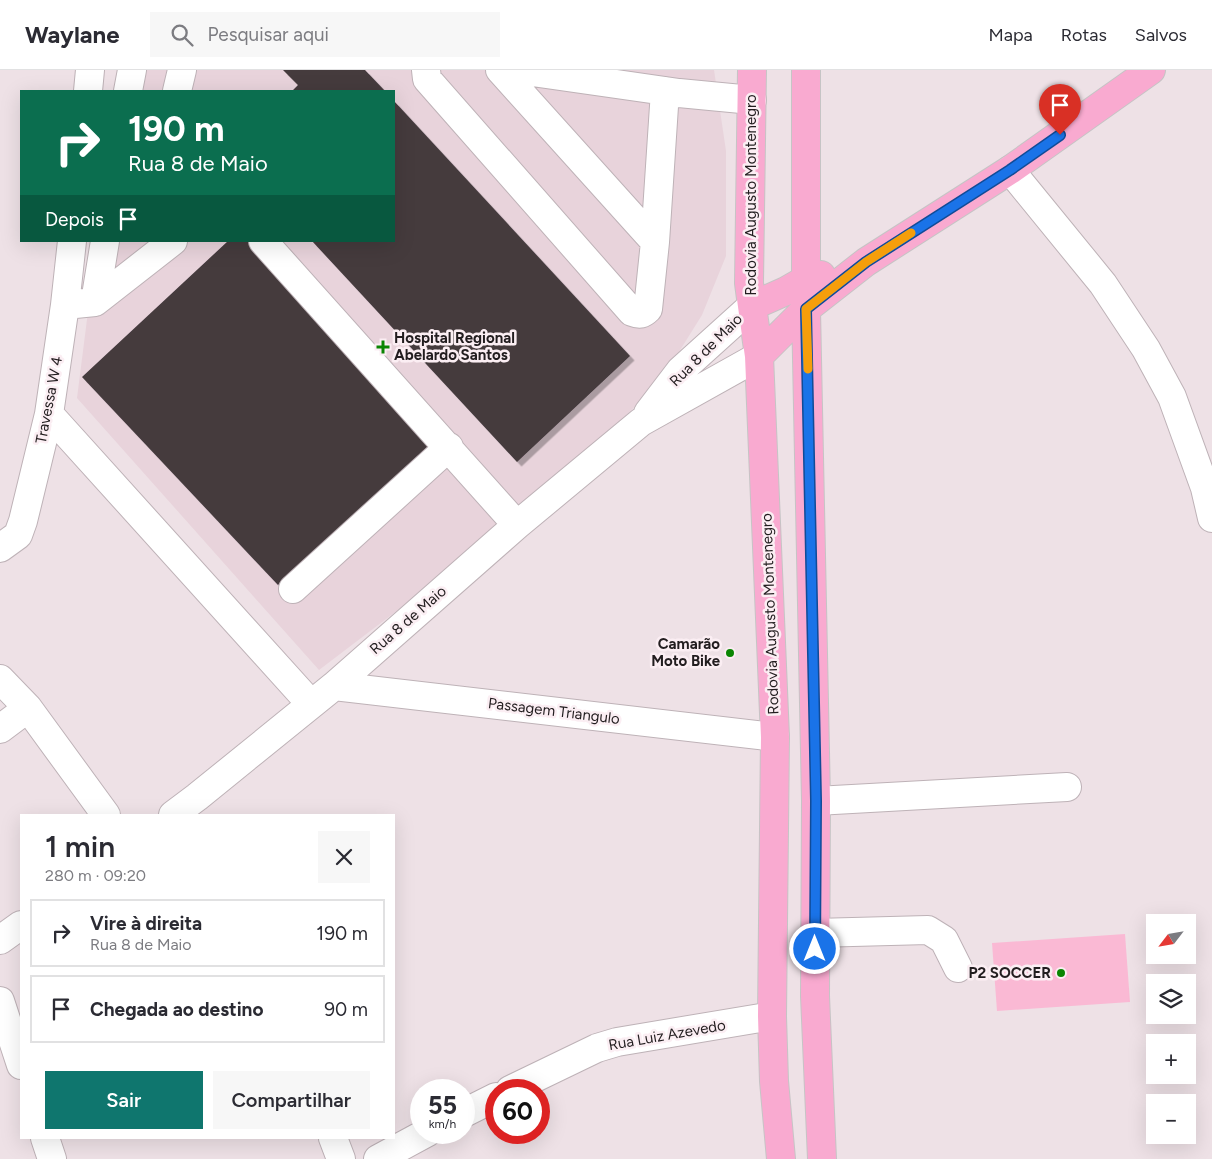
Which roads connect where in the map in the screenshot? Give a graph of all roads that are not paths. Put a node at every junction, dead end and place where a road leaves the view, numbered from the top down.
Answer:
1 (90, 70) edge
2 (132, 70) edge
3 (182, 70) edge
4 (426, 70) edge
5 (500, 70) edge
6 (518, 70) edge
7 (752, 70) edge
8 (806, 70) edge
9 (1151, 70) edge
10 (88, 90) edge
11 (128, 90) edge
12 (177, 90) edge
13 (665, 91) junction
14 (752, 100) junction
15 (1010, 170) junction
16 (72, 242) edge
17 (105, 242) edge
18 (264, 242) edge
19 (655, 242) junction
20 (161, 246) edge
21 (866, 262) junction
22 (807, 279) junction
23 (96, 302) junction
24 (66, 306) junction
25 (752, 306) junction
26 (806, 309) junction
27 (760, 356) junction
28 (49, 414) junction
29 (641, 422) junction
30 (449, 447) junction
31 (1212, 518) edge
32 (517, 525) junction
33 (0, 548) edge
34 (293, 589) dead end
35 (0, 679) edge
36 (334, 686) junction
37 (311, 704) junction
38 (28, 708) junction
39 (0, 728) edge
40 (775, 737) junction
41 (1066, 787) dead end
42 (816, 801) junction
43 (200, 806) edge
44 (105, 814) edge
45 (176, 814) edge
46 (20, 926) edge
47 (815, 933) junction
48 (0, 940) edge
49 (958, 968) dead end
50 (0, 1001) edge
51 (772, 1016) junction
52 (20, 1062) edge
53 (533, 1079) edge
54 (45, 1139) edge
55 (333, 1139) edge
56 (410, 1142) edge
57 (52, 1159) edge
58 (341, 1159) edge
59 (378, 1159) edge
60 (782, 1159) edge
61 (822, 1159) edge

1 - 10 street
2 - 11 street
3 - 12 street
4 - 19 street
5 - 19 street
6 - 13 street
7 - 14 main road, Rodovia Augusto Montenegro
8 - 22 main road
9 - 15 main road, Rua 8 de Maio
13 - 14 street
13 - 19 street
14 - 25 main road, Rodovia Augusto Montenegro
15 - 21 main road, Rua 8 de Maio
15 - 31 street
16 - 24 street, Travessa W 4
17 - 23 street
18 - 30 street
20 - 23 street
21 - 22 main road, Rua 8 de Maio
21 - 26 main road, Rua 8 de Maio
22 - 25 main road, Rua 8 de Maio
22 - 26 main road
23 - 24 street
24 - 28 street, Travessa W 4
25 - 27 main road, Rodovia Augusto Montenegro
25 - 29 street, Rua 8 de Maio
26 - 27 main road, Rua 8 de Maio
26 - 42 main road
27 - 29 street, Rua 8 de Maio
27 - 40 main road, Rodovia Augusto Montenegro
28 - 33 street, Travessa W 4
28 - 37 street
29 - 32 street, Rua 8 de Maio
30 - 32 street
30 - 34 street
32 - 36 street, Rua 8 de Maio
35 - 38 street
36 - 37 street, Rua 8 de Maio
36 - 40 street, Passagem Triangulo
37 - 43 street, Rua 8 de Maio
38 - 39 street
38 - 44 street
40 - 51 main road, Rodovia Augusto Montenegro
41 - 42 street
42 - 47 main road
43 - 45 street, Rua 8 de Maio
46 - 48 street
47 - 49 street
47 - 61 main road
50 - 52 street
51 - 53 street, Rua Luiz Azevedo
51 - 60 main road, Rodovia Augusto Montenegro
54 - 57 street
55 - 58 street
56 - 59 street

